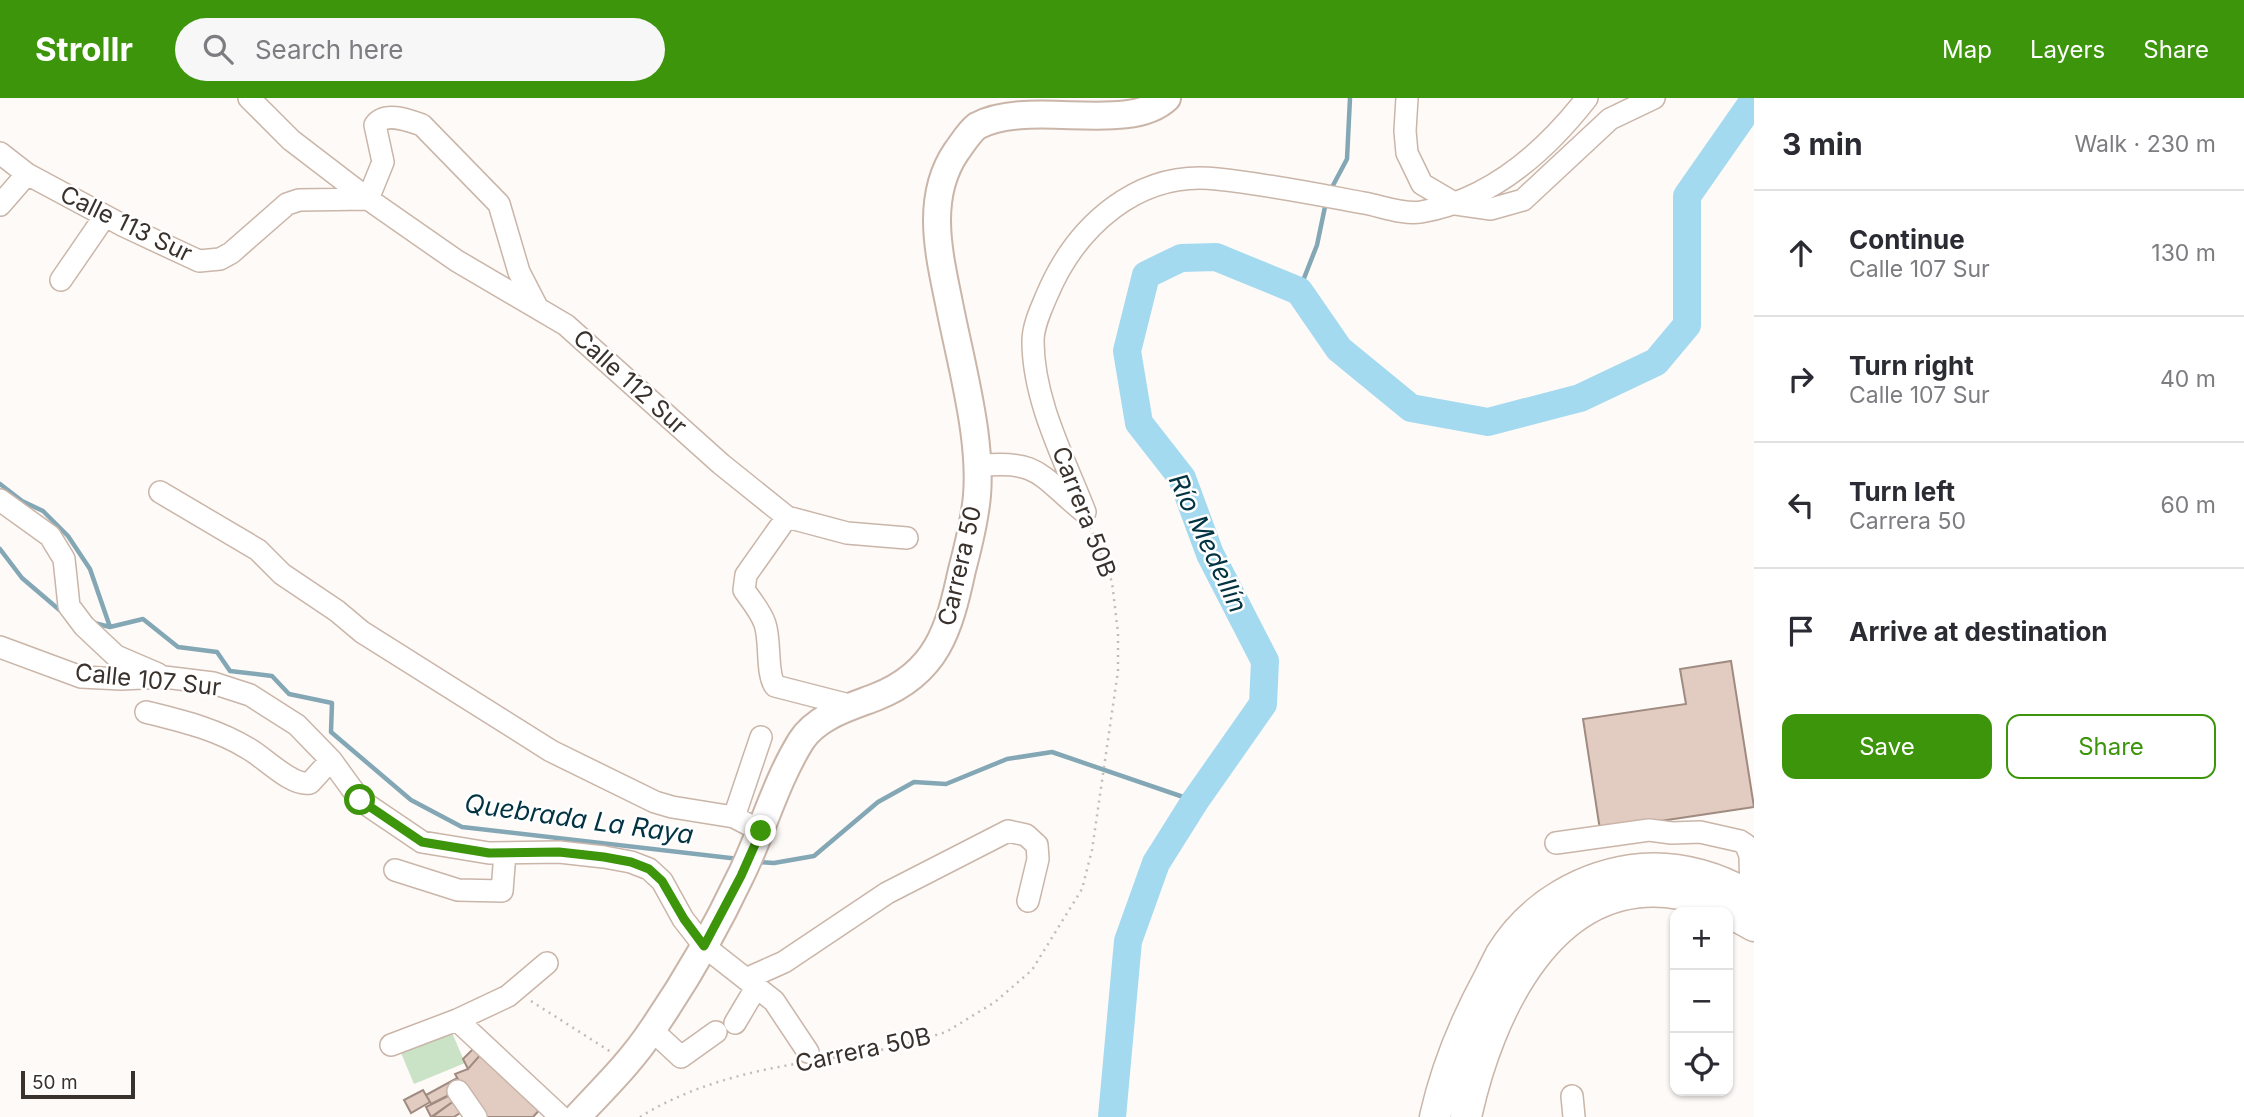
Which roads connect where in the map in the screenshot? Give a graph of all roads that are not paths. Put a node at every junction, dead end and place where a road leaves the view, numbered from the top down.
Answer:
1 (249, 98) edge
2 (1167, 98) edge
3 (1407, 98) edge
4 (1587, 98) edge
5 (1654, 98) edge
6 (0, 153) edge
7 (27, 174) junction
8 (368, 199) junction
9 (1456, 204) junction
10 (0, 205) edge
11 (105, 216) junction
12 (61, 280) dead end
13 (538, 309) junction
14 (978, 466) junction
15 (160, 492) dead end
16 (0, 500) edge
17 (786, 517) junction
18 (906, 538) dead end
19 (0, 647) edge
20 (164, 677) junction
21 (853, 706) junction
22 (146, 712) dead end
23 (761, 737) dead end
24 (331, 760) junction
25 (734, 817) junction
26 (761, 831) junction
27 (1556, 843) dead end
28 (505, 853) junction
29 (394, 870) dead end
30 (1028, 901) dead end
31 (1753, 907) edge
32 (704, 946) junction
33 (547, 963) dead end
34 (752, 982) junction
35 (457, 1020) junction
36 (652, 1030) junction
37 (391, 1045) dead end
38 (811, 1058) road end
39 (458, 1091) dead end
40 (1572, 1096) dead end
41 (476, 1117) edge
42 (561, 1117) edge
43 (577, 1117) edge
44 (1435, 1117) edge
45 (1466, 1117) edge
46 (1574, 1117) edge

1 - 8 street, Calle 112 Sur
2 - 14 main road, Carrera 50
3 - 9 street
4 - 9 street, Carrera 50B
5 - 9 street
6 - 7 street, Calle 113 Sur
7 - 10 street
7 - 11 street, Calle 113 Sur
8 - 11 street, Calle 113 Sur
8 - 13 street, Calle 112 Sur
8 - 13 street
9 - 14 street, Carrera 50B
11 - 12 street
13 - 17 street, Calle 112 Sur
14 - 21 main road, Carrera 50
15 - 25 street
16 - 20 street
17 - 18 street
17 - 21 street
19 - 20 street, Calle 107 Sur
20 - 24 street, Calle 107 Sur
21 - 26 main road, Carrera 50
22 - 24 street
23 - 25 street
24 - 28 street, Calle 107 Sur
25 - 26 street
26 - 32 main road, Carrera 50
27 - 31 street
28 - 29 street
28 - 32 street, Calle 107 Sur
30 - 34 street
31 - 44 highway
31 - 45 highway
32 - 34 street, Calle 107 Sur
32 - 36 main road, Carrera 50
33 - 35 street
34 - 36 street
34 - 38 street, Calle 107 Sur
35 - 37 street
35 - 42 street
36 - 43 main road, Carrera 50
39 - 41 street
40 - 46 street

